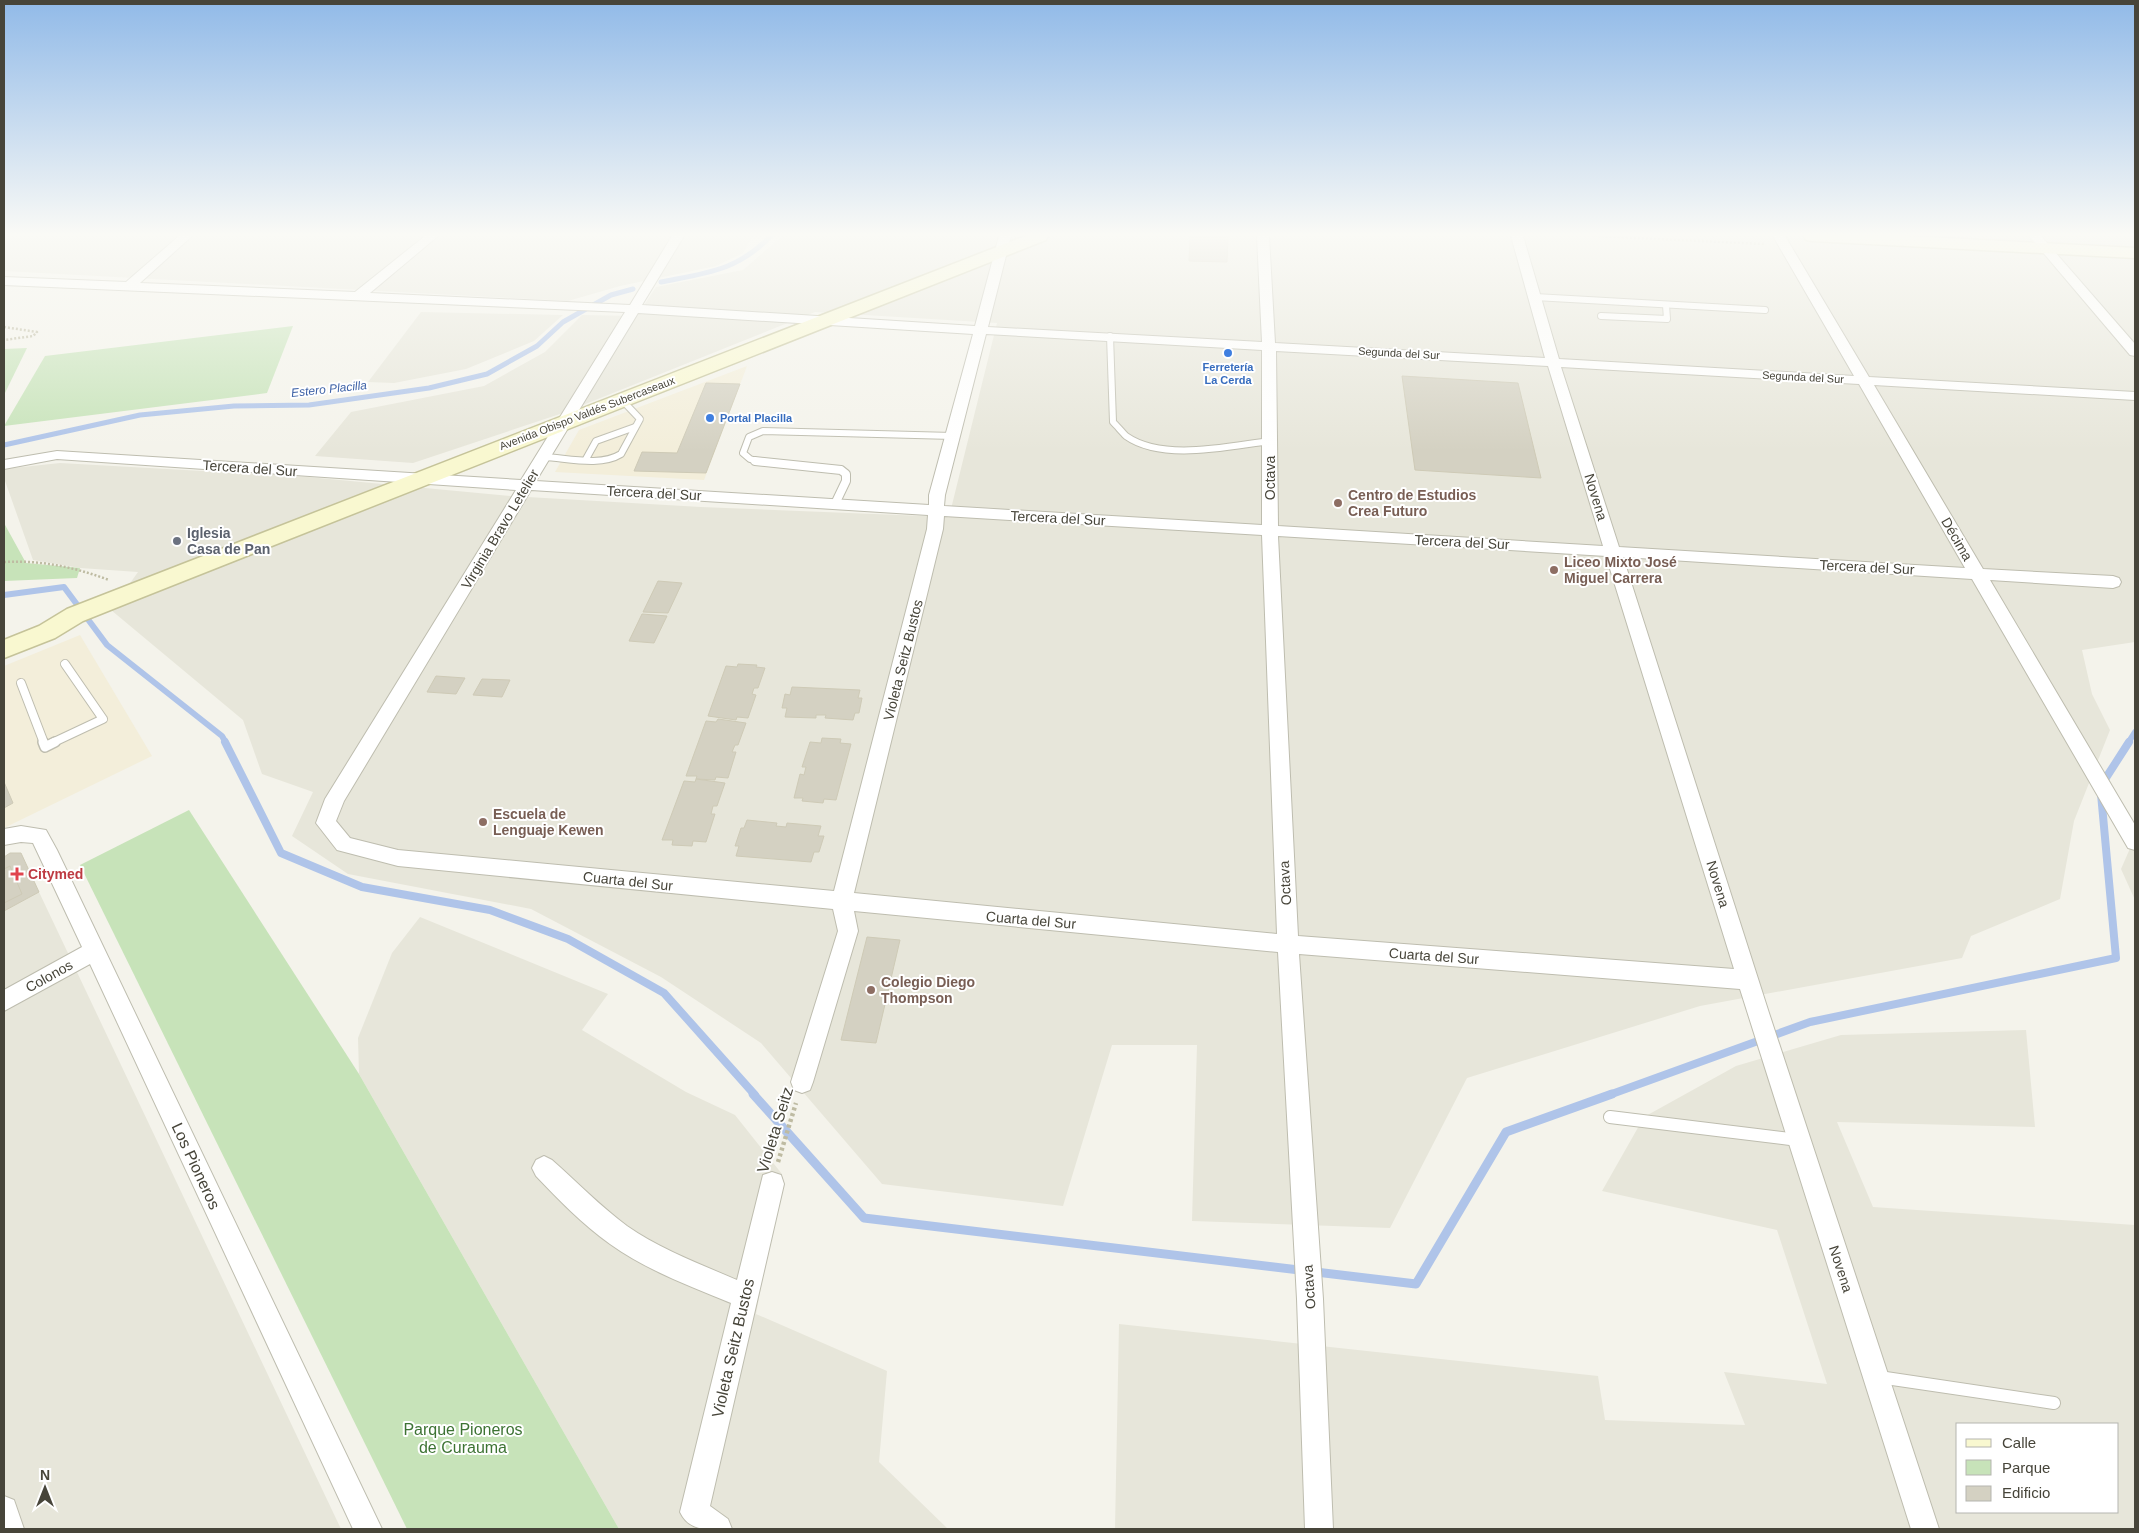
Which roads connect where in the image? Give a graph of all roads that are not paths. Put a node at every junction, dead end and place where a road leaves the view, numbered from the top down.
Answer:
1 (619, 308) edge
2 (627, 308) junction
3 (854, 308) edge
4 (987, 308) edge
5 (1267, 308) edge
6 (1538, 308) edge
7 (1666, 308) edge
8 (1716, 308) edge
9 (1821, 308) edge
10 (2097, 308) edge
11 (1765, 310) dead end
12 (1601, 316) dead end
13 (822, 321) junction
14 (981, 329) junction
15 (1110, 336) junction
16 (1269, 345) junction
17 (2135, 352) edge
18 (1554, 362) junction
19 (1864, 380) junction
20 (2135, 396) edge
21 (622, 400) junction
22 (564, 423) junction
23 (635, 427) junction
24 (953, 436) junction
25 (1270, 441) junction
26 (544, 457) junction
27 (586, 459) junction
28 (4, 464) edge
29 (420, 479) junction
30 (526, 486) junction
31 (835, 504) junction
32 (936, 510) junction
33 (1270, 531) junction
34 (1613, 552) junction
35 (1978, 574) junction
36 (2113, 582) dead end
37 (75, 615) junction
38 (4, 636) edge
39 (4, 649) edge
40 (65, 664) dead end
41 (21, 682) dead end
42 (326, 823) joint
43 (4, 837) edge
44 (2135, 842) edge
45 (842, 902) junction
46 (1288, 944) junction
47 (94, 951) junction
48 (1748, 980) junction
49 (4, 1001) edge
50 (802, 1082) road end
51 (1610, 1117) dead end
52 (1800, 1140) junction
53 (544, 1168) dead end
54 (772, 1184) road end
55 (1305, 1232) joint
56 (745, 1296) junction
57 (1310, 1299) joint
58 (1875, 1377) junction
59 (2054, 1402) dead end
60 (4, 1510) edge
61 (10, 1529) edge
62 (368, 1529) edge
63 (718, 1529) edge
64 (1319, 1529) edge
65 (1925, 1529) edge

1 - 2 street, Segunda del Sur
2 - 13 street, Segunda del Sur
2 - 22 street, Virginia Bravo Letelier
3 - 13 main road, Avenida Obispo Valdés Subercaseaux
4 - 14 street, Violeta Seitz Bustos
5 - 16 street, Octava
6 - 18 street, Novena
7 - 12 lane
8 - 11 lane
9 - 19 street, Décima
10 - 17 street
13 - 14 street, Segunda del Sur
13 - 21 main road, Avenida Obispo Valdés Subercaseaux
14 - 15 street, Segunda del Sur
14 - 24 street, Violeta Seitz Bustos
15 - 16 street, Segunda del Sur
15 - 25 lane
16 - 18 street, Segunda del Sur
16 - 25 street, Octava
18 - 19 street, Segunda del Sur
18 - 34 street, Novena
19 - 20 street, Segunda del Sur
19 - 35 street, Décima
21 - 22 main road, Avenida Obispo Valdés Subercaseaux
21 - 23 lane
22 - 26 street, Virginia Bravo Letelier
22 - 29 main road, Avenida Obispo Valdés Subercaseaux
23 - 27 lane
23 - 27 lane
24 - 31 lane
24 - 32 street, Violeta Seitz Bustos
25 - 33 street, Octava
26 - 27 lane
26 - 30 street, Virginia Bravo Letelier
28 - 29 street, Tercera del Sur
29 - 30 street, Tercera del Sur
29 - 37 main road, Avenida Obispo Valdés Subercaseaux
30 - 31 street, Tercera del Sur
30 - 42 street, Virginia Bravo Letelier
31 - 32 street, Tercera del Sur
32 - 33 street, Tercera del Sur
32 - 45 street, Violeta Seitz Bustos
33 - 34 street, Tercera del Sur
33 - 46 street, Octava
34 - 35 street, Tercera del Sur
34 - 48 street, Novena
35 - 36 street, Tercera del Sur
35 - 44 street, Décima
37 - 38 main road
37 - 39 main road
40 - 41 lane
42 - 45 street, Cuarta del Sur
43 - 47 street, Los Pioneros
45 - 46 street, Cuarta del Sur
45 - 50 street, Violeta Seitz Bustos
46 - 48 street, Cuarta del Sur
46 - 55 street, Octava
47 - 49 street, Colonos
47 - 62 street, Los Pioneros
48 - 52 street, Novena
51 - 52 lane
52 - 58 street, Novena
53 - 56 street
54 - 56 street, Violeta Seitz Bustos
55 - 57 street, Octava
56 - 63 street, Violeta Seitz Bustos
57 - 64 street, Octava
58 - 59 lane
58 - 65 street, Novena
60 - 61 street

